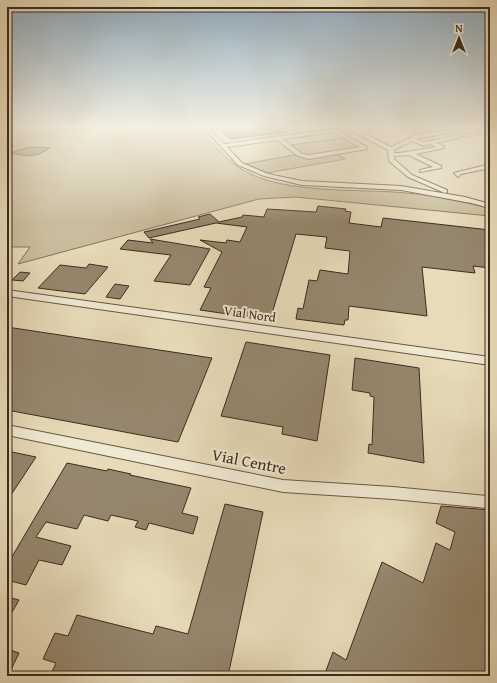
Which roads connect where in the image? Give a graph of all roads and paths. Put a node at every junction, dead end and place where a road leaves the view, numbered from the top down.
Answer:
1 (236, 160) edge
2 (391, 160) edge
3 (424, 160) edge
4 (490, 166) edge
5 (422, 171) dead end
6 (458, 174) dead end
7 (471, 201) junction
8 (490, 206) edge
9 (7, 293) edge
10 (490, 361) edge
11 (7, 430) edge
12 (487, 502) dead end

1 - 7 street
2 - 7 street
3 - 5 street
4 - 6 street
7 - 8 street
9 - 10 street, Vial Nord
11 - 12 street, Vial Centre

